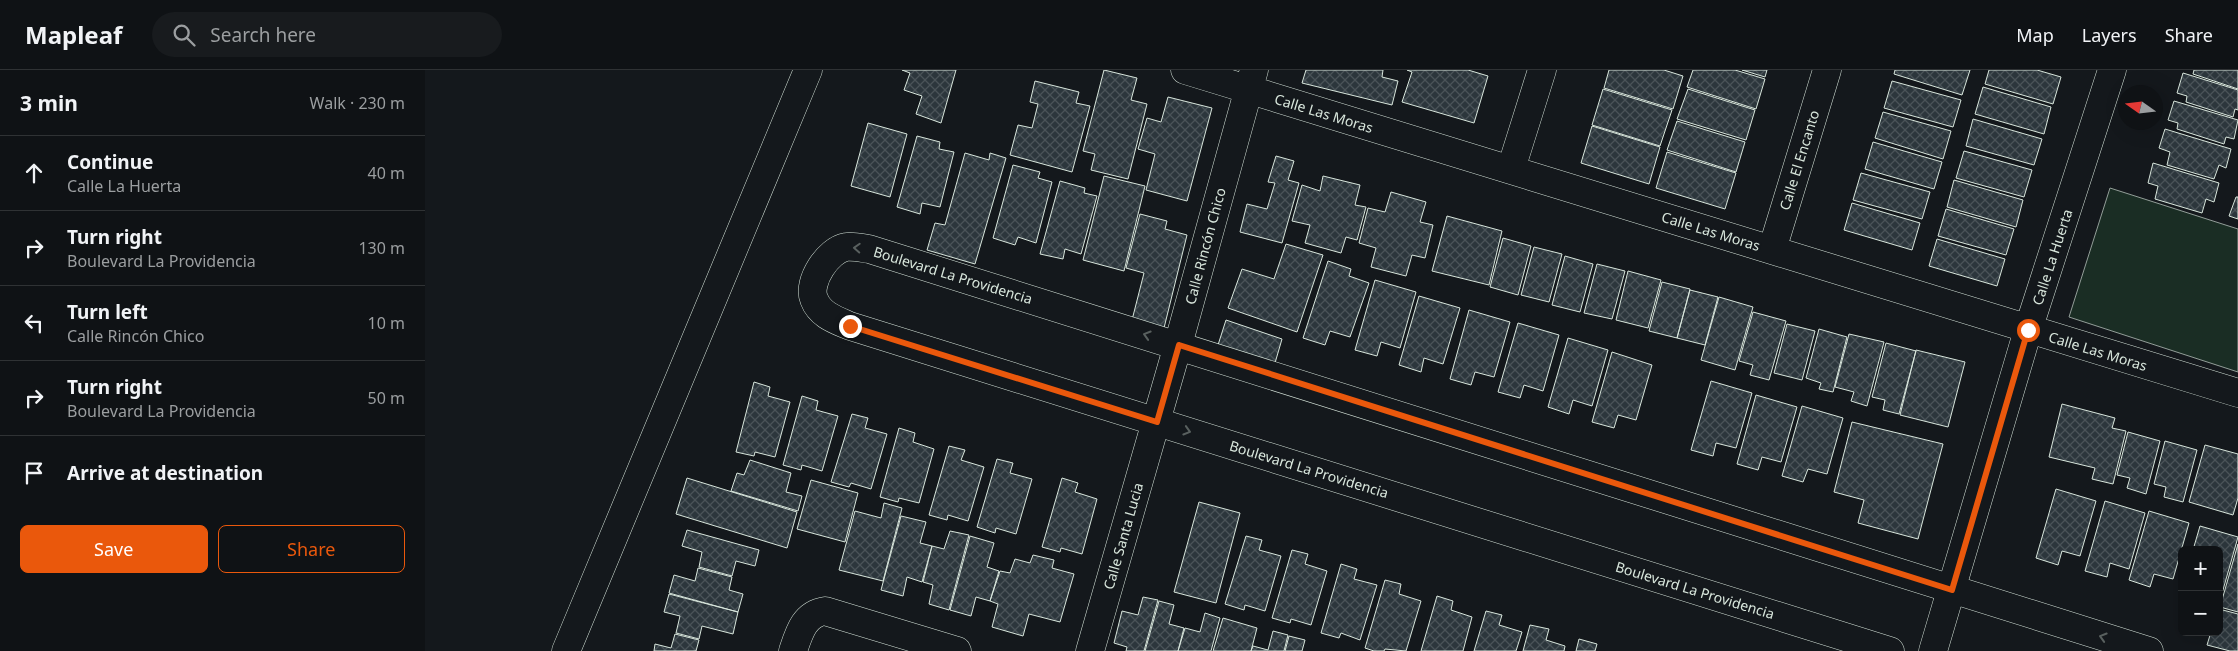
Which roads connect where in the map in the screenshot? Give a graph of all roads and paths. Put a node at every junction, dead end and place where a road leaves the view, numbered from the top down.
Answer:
1 (807, 70) edge
2 (1185, 70) edge
3 (1542, 70) edge
4 (1827, 70) edge
5 (2112, 70) edge
6 (1251, 80) edge
7 (1511, 170) junction
8 (1771, 250) junction
9 (2028, 330) junction
10 (1179, 345) junction
11 (2238, 393) edge
12 (1157, 422) junction
13 (1952, 590) junction
14 (566, 651) edge
15 (793, 651) edge
16 (957, 651) edge
17 (1090, 651) edge
18 (1890, 651) edge
19 (1933, 651) edge
20 (2149, 651) edge

1 - 14 street
2 - 6 street, Calle Las Moras
3 - 7 street
4 - 8 street, Calle El Encanto
5 - 9 street, Calle La Huerta
6 - 7 street, Calle Las Moras
6 - 10 street, Calle Rincón Chico
7 - 8 street, Calle Las Moras
8 - 9 street, Calle Las Moras
9 - 11 street, Calle Las Moras
9 - 13 street, Calle La Huerta
10 - 12 street, Calle Rincón Chico
10 -> 12 street, Boulevard La Providencia
10 - 13 street, Boulevard La Providencia
12 - 17 street, Calle Santa Lucia
12 -> 18 street, Boulevard La Providencia
13 - 19 street, Calle La Huerta
20 -> 13 street, Boulevard La Providencia
15 - 16 street

